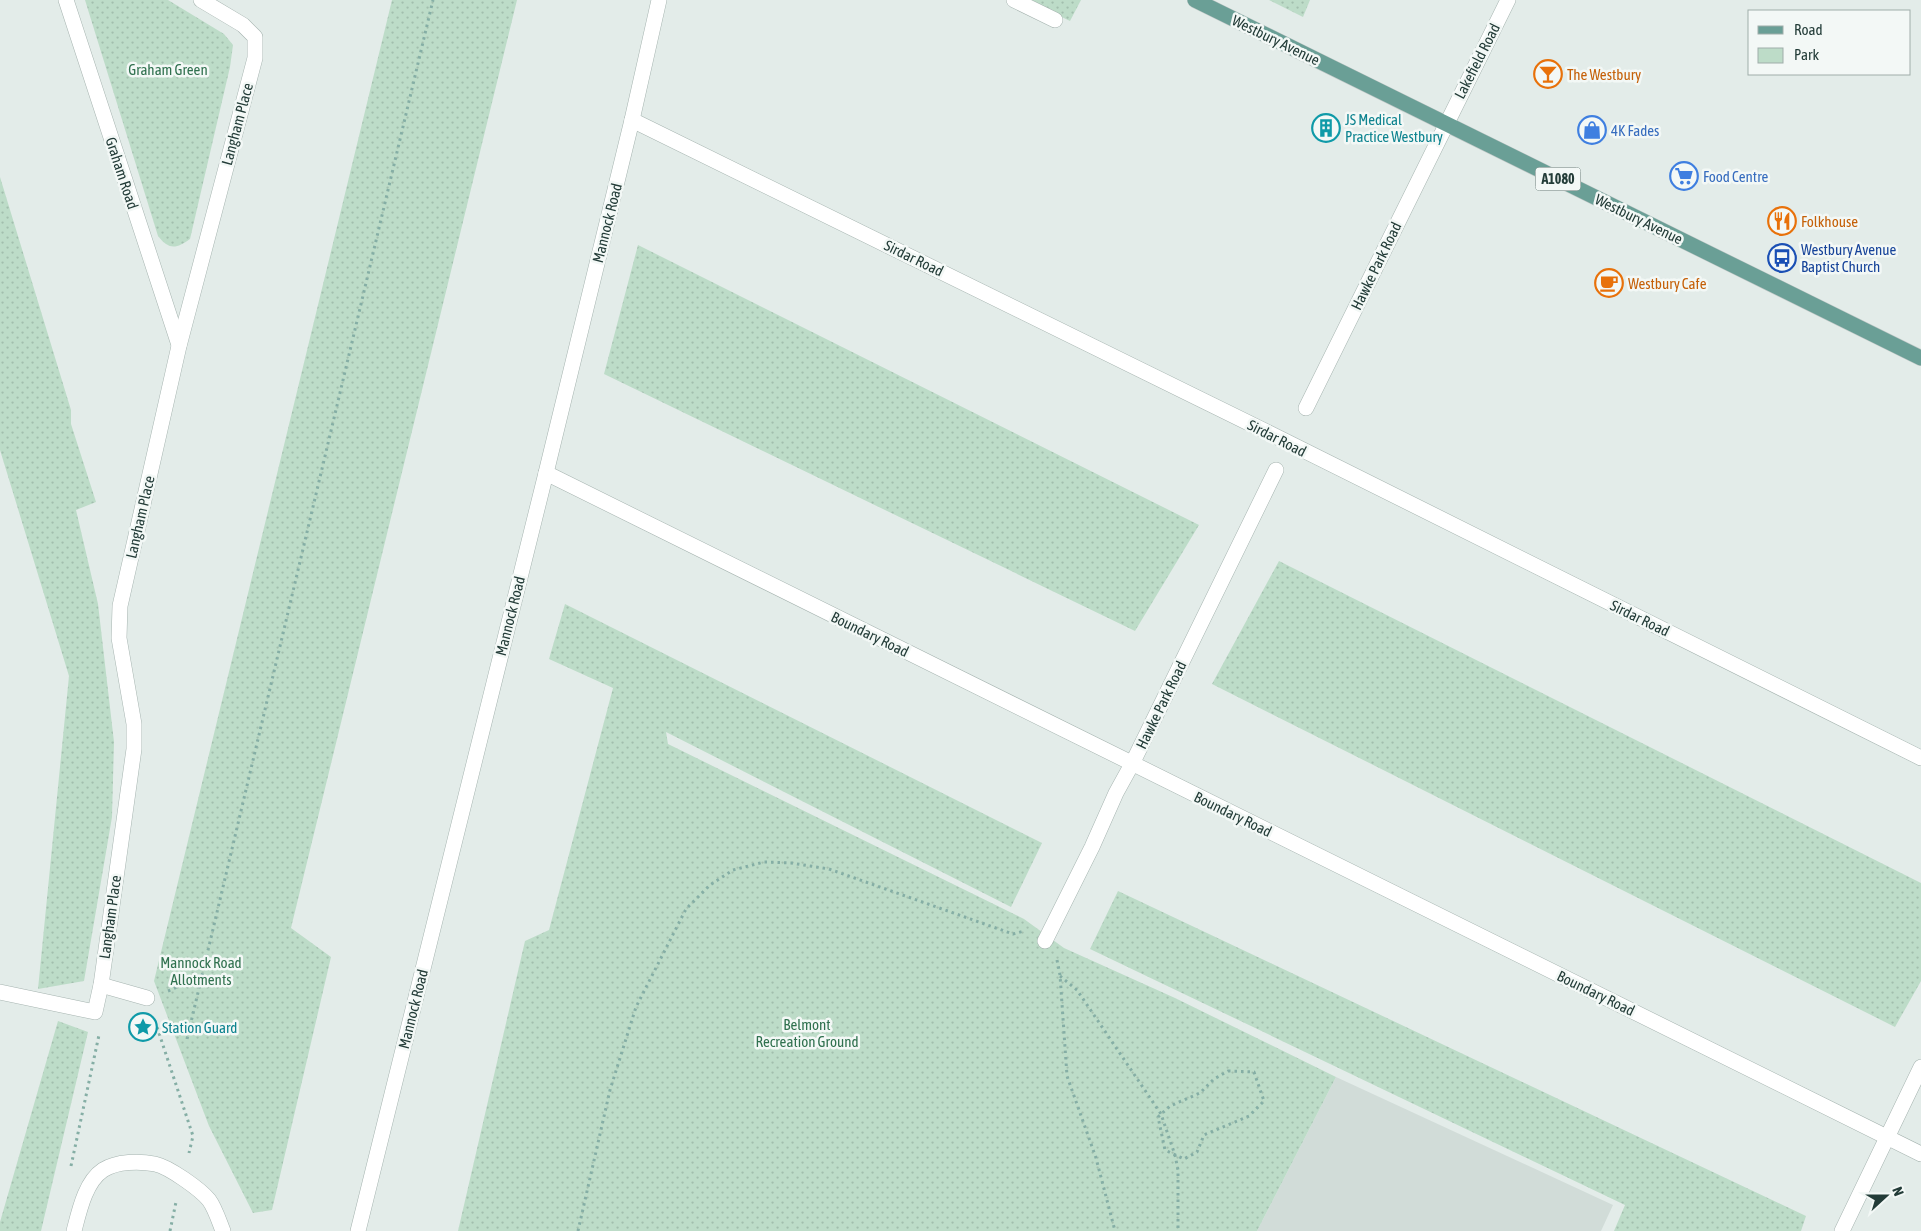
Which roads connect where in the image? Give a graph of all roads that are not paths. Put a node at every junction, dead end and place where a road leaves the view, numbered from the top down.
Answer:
1 (66, 0) edge
2 (201, 0) edge
3 (659, 0) edge
4 (1014, 0) edge
5 (1196, 0) edge
6 (1508, 0) edge
7 (1054, 20) dead end
8 (632, 120) junction
9 (1446, 123) junction
10 (179, 346) junction
11 (1921, 358) edge
12 (1306, 408) dead end
13 (1276, 470) dead end
14 (546, 473) junction
15 (1921, 758) edge
16 (1132, 764) junction
17 (1046, 941) road end
18 (101, 985) junction
19 (0, 992) edge
20 (147, 998) road end
21 (1921, 1067) edge
22 (1887, 1137) junction
23 (1921, 1154) edge
24 (74, 1231) edge
25 (224, 1231) edge
26 (358, 1231) edge
27 (1842, 1231) edge

1 - 10 street, Graham Road
2 - 10 street, Langham Place
3 - 8 street, Mannock Road
4 - 7 street
5 - 9 main road, Westbury Avenue / A1080
6 - 9 street, Lakefield Road
8 - 14 street, Mannock Road
8 - 15 street, Sirdar Road
9 - 11 main road, Westbury Avenue / A1080
9 - 12 street, Hawke Park Road
10 - 18 street, Langham Place
13 - 16 street, Hawke Park Road
14 - 16 street, Boundary Road
14 - 26 street, Mannock Road
16 - 17 street, Hawke Park Road
16 - 22 street, Boundary Road
18 - 19 street, Langham Place
18 - 20 street
21 - 22 street
22 - 23 street, Boundary Road
22 - 27 street
24 - 25 street

